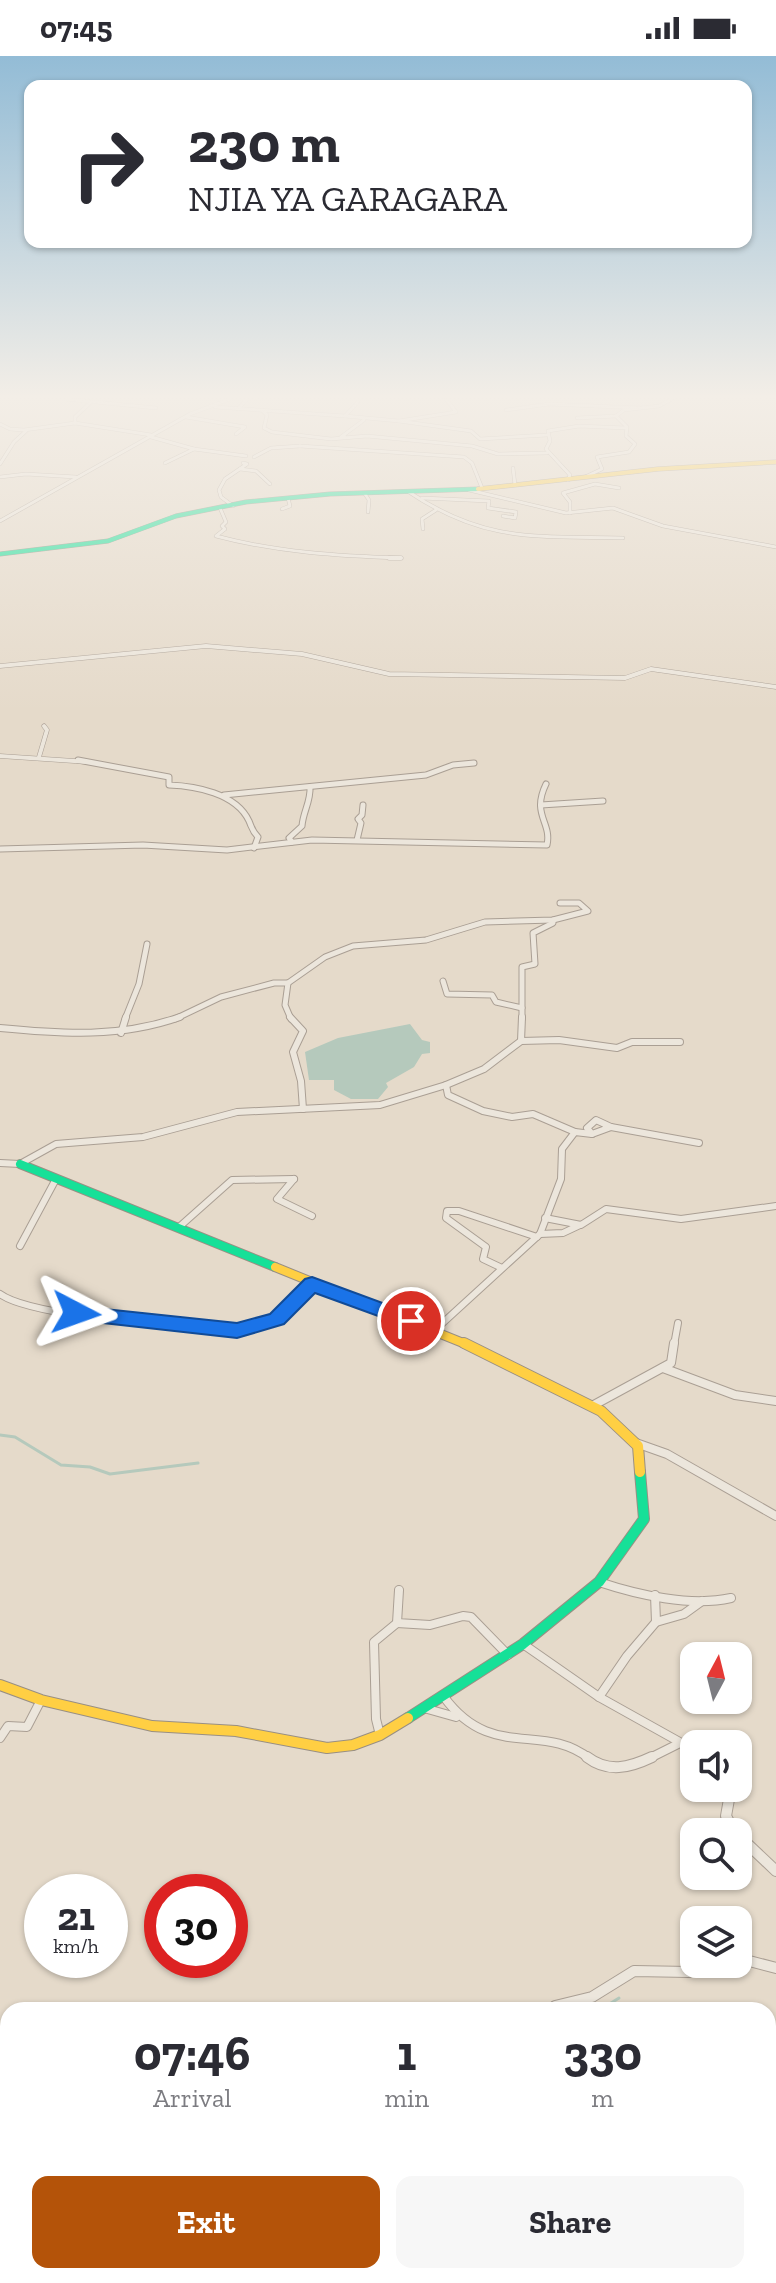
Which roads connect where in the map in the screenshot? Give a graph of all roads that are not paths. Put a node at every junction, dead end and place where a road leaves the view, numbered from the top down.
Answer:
1 (32, 503) edge
2 (229, 503) edge
3 (254, 503) edge
4 (289, 503) edge
5 (369, 503) edge
6 (426, 503) edge
7 (489, 503) edge
8 (526, 503) edge
9 (570, 503) edge
10 (233, 506) junction
11 (220, 508) junction
12 (488, 508) junction
13 (282, 509) dead end
14 (436, 510) junction
15 (368, 512) dead end
16 (570, 513) junction
17 (0, 521) edge
18 (423, 529) dead end
19 (623, 538) dead end
20 (776, 547) edge
21 (0, 554) edge
22 (401, 558) dead end
23 (0, 666) edge
24 (776, 687) edge
25 (44, 726) dead end
26 (0, 756) edge
27 (39, 757) junction
28 (474, 763) dead end
29 (546, 784) dead end
30 (310, 787) junction
31 (224, 795) junction
32 (603, 801) dead end
33 (363, 805) dead end
34 (541, 805) junction
35 (357, 840) junction
36 (292, 842) junction
37 (254, 848) junction
38 (0, 849) edge
39 (560, 903) dead end
40 (553, 920) junction
41 (147, 944) dead end
42 (443, 981) dead end
43 (288, 983) junction
44 (522, 1008) junction
45 (0, 1028) edge
46 (121, 1033) junction
47 (521, 1041) junction
48 (680, 1042) dead end
49 (446, 1085) junction
50 (303, 1109) junction
51 (611, 1127) junction
52 (575, 1132) junction
53 (593, 1135) junction
54 (699, 1143) dead end
55 (0, 1163) edge
56 (20, 1164) junction
57 (56, 1179) junction
58 (776, 1206) edge
59 (312, 1216) dead end
60 (545, 1218) junction
61 (580, 1225) junction
62 (178, 1228) junction
63 (538, 1235) junction
64 (20, 1246) dead end
65 (502, 1268) junction
66 (312, 1284) junction
67 (0, 1294) edge
68 (678, 1323) dead end
69 (435, 1330) junction
70 (663, 1368) junction
71 (776, 1401) edge
72 (592, 1406) junction
73 (636, 1443) junction
74 (776, 1516) edge
75 (599, 1582) junction
76 (399, 1590) dead end
77 (655, 1595) junction
78 (731, 1598) dead end
79 (702, 1601) junction
80 (656, 1622) junction
81 (397, 1623) junction
82 (523, 1644) junction
83 (508, 1655) junction
84 (0, 1685) edge
85 (444, 1697) junction
86 (599, 1697) junction
87 (41, 1700) junction
88 (424, 1708) junction
89 (459, 1718) junction
90 (380, 1735) junction
91 (0, 1738) edge
92 (680, 1743) joint
93 (752, 1849) edge
94 (776, 1871) edge
95 (752, 1962) edge
96 (776, 1968) edge
97 (680, 1974) edge
98 (566, 2002) edge

1 - 17 street
2 - 10 street
3 - 10 street
4 - 13 street
5 - 15 street
6 - 14 street
7 - 12 street
8 - 16 street
9 - 16 street
10 - 11 street
11 - 21 street
11 - 22 street
12 - 12 street
14 - 18 street
14 - 19 street
16 - 20 street
23 - 24 street
25 - 27 street
26 - 27 street
27 - 31 street
28 - 30 street
29 - 34 street
30 - 31 street
30 - 36 street
31 - 37 street
32 - 34 street
33 - 35 street
34 - 35 street
35 - 36 street
36 - 37 street
37 - 38 street
39 - 40 street
40 - 43 street
40 - 44 street
41 - 46 street
42 - 44 street
43 - 46 street
43 - 50 street
44 - 47 street
45 - 46 street
47 - 48 street
47 - 49 street
49 - 50 street
49 - 52 street
50 - 56 street
51 - 53 street
51 - 53 street
51 - 54 street
52 - 53 street
52 - 60 street
55 - 56 street
56 - 57 street
57 - 62 street
57 - 64 street
58 - 61 street
59 - 62 street
60 - 61 street
60 - 63 street
61 - 63 street
62 - 66 street
63 - 65 street
63 - 65 street
65 - 69 street
66 - 67 street
66 - 69 street
68 - 70 street
69 - 72 street
70 - 71 street
70 - 72 street
72 - 73 street
73 - 74 street
73 - 75 street
75 - 77 street
75 - 82 street
76 - 81 street
77 - 79 street
77 - 80 street
78 - 79 street
79 - 80 street
80 - 86 street
81 - 83 street
81 - 90 street
82 - 83 street
82 - 86 street
83 - 85 street
84 - 87 street
85 - 88 street
85 - 89 street
86 - 92 street
87 - 90 street
87 - 91 street
88 - 89 street
88 - 90 street
89 - 92 street
93 - 94 street
95 - 96 street
97 - 98 street

